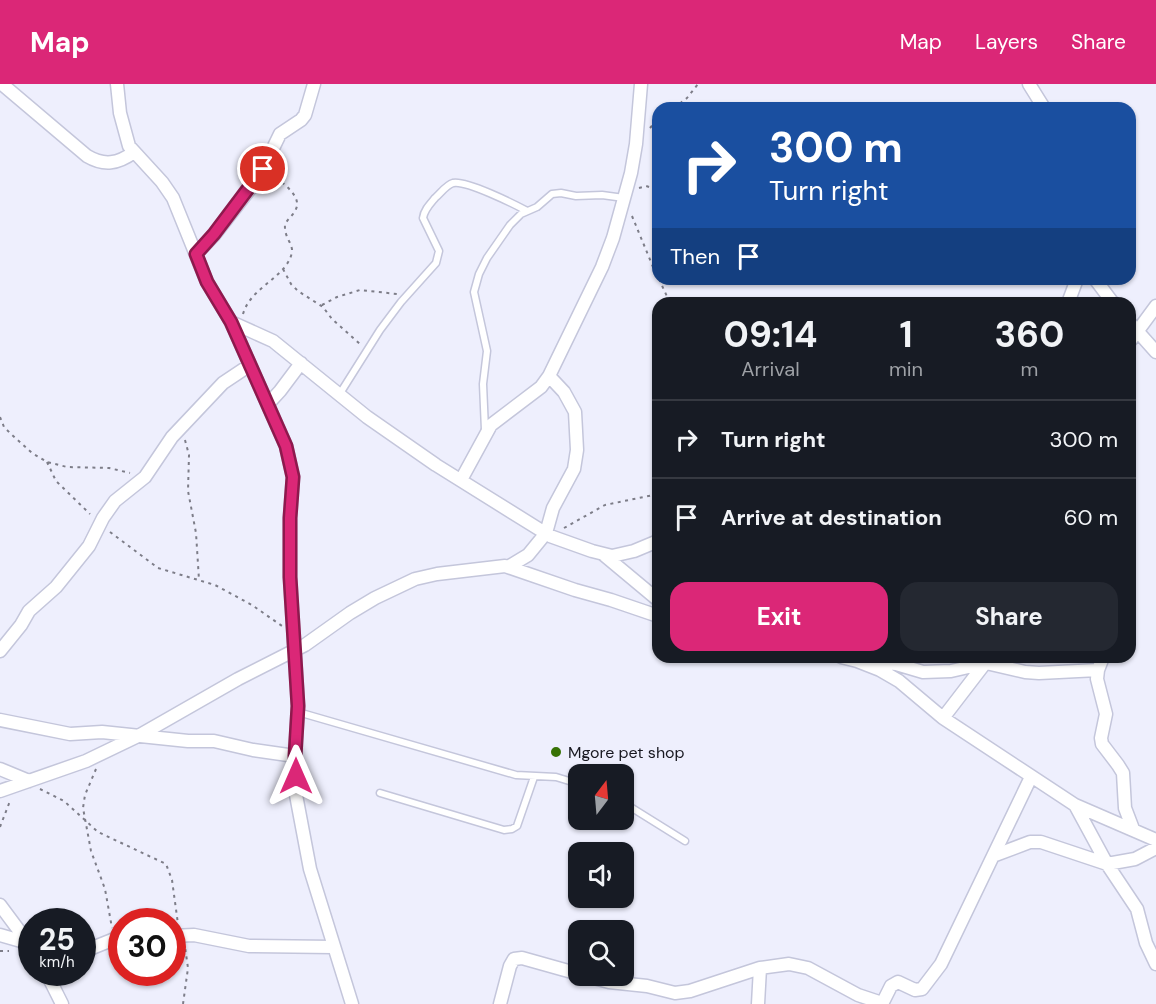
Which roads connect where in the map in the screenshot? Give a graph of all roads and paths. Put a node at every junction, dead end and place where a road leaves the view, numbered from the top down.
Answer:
1 (2, 84) edge
2 (117, 84) edge
3 (314, 84) edge
4 (641, 84) edge
5 (698, 84) edge
6 (1029, 84) edge
7 (682, 102) edge
8 (1040, 102) edge
9 (134, 152) junction
10 (263, 169) junction
11 (652, 188) edge
12 (624, 197) junction
13 (526, 211) junction
14 (196, 254) junction
15 (652, 264) edge
16 (282, 269) junction
17 (411, 291) junction
18 (321, 306) junction
19 (1156, 306) edge
20 (236, 324) junction
21 (1136, 329) edge
22 (1136, 335) edge
23 (367, 351) junction
24 (1156, 352) edge
25 (301, 363) junction
26 (250, 365) junction
27 (549, 376) junction
28 (339, 395) junction
29 (267, 404) junction
30 (0, 417) edge
31 (186, 422) junction
32 (485, 433) junction
33 (47, 462) junction
34 (145, 477) junction
35 (461, 480) junction
36 (652, 495) edge
37 (100, 523) junction
38 (548, 534) junction
39 (652, 543) edge
40 (604, 555) junction
41 (508, 567) junction
42 (199, 580) junction
43 (652, 595) edge
44 (652, 614) edge
45 (294, 636) junction
46 (295, 650) junction
47 (0, 651) edge
48 (864, 663) edge
49 (886, 663) edge
50 (977, 663) edge
51 (985, 663) edge
52 (999, 663) edge
53 (1101, 663) edge
54 (1098, 670) junction
55 (298, 712) junction
56 (943, 718) junction
57 (0, 720) edge
58 (140, 735) junction
59 (101, 753) junction
60 (295, 756) junction
61 (0, 769) edge
62 (534, 777) junction
63 (1031, 777) junction
64 (29, 781) junction
65 (568, 781) edge
66 (0, 790) edge
67 (380, 793) dead end
68 (14, 795) dead end
69 (1075, 805) junction
70 (634, 809) edge
71 (86, 822) junction
72 (0, 826) edge
73 (1133, 828) junction
74 (1156, 840) edge
75 (685, 841) dead end
76 (1156, 848) edge
77 (993, 856) junction
78 (1107, 864) junction
79 (0, 905) edge
80 (109, 908) edge
81 (174, 908) edge
82 (18, 929) edge
83 (0, 935) edge
84 (186, 936) edge
85 (18, 941) edge
86 (333, 946) junction
87 (186, 948) edge
88 (1156, 964) edge
89 (760, 968) junction
90 (568, 970) edge
91 (186, 982) edge
92 (634, 985) edge
93 (53, 986) edge
94 (186, 986) edge
95 (882, 1003) edge
96 (62, 1004) edge
97 (183, 1004) edge
98 (352, 1004) edge
99 (500, 1004) edge
100 (758, 1004) edge

1 - 9 street
2 - 9 street
3 - 10 street
4 - 12 street
5 - 7 path
6 - 8 street
9 - 14 street
10 - 14 street
10 - 16 path
11 - 12 path
12 - 13 lane
12 - 15 path
12 - 27 street
13 - 17 lane
13 - 32 lane
14 - 20 street
16 - 18 path
16 - 20 path
17 - 18 path
17 - 23 lane
18 - 23 path
19 - 21 street
20 - 25 street
20 - 26 street
22 - 24 street
23 - 28 lane
25 - 28 street
25 - 29 street
26 - 29 street
26 - 31 street
27 - 32 street
27 - 38 street
28 - 35 street
29 - 45 street
30 - 33 path
31 - 34 street
31 - 42 path
32 - 35 street
33 - 34 path
33 - 37 path
34 - 37 street
35 - 38 street
36 - 38 path
37 - 42 path
37 - 47 street
38 - 40 street
38 - 41 street
39 - 40 street
40 - 43 street
41 - 44 street
41 - 46 street
42 - 45 path
45 - 46 street
46 - 55 street
46 - 58 street
48 - 56 street
49 - 50 street
51 - 56 street
52 - 54 street
53 - 54 street
54 - 73 street
55 - 60 street
55 - 62 lane
56 - 63 street
57 - 58 street
58 - 59 street
58 - 60 street
59 - 64 street
59 - 71 path
60 - 86 street
61 - 64 street
62 - 65 lane
62 - 67 lane
63 - 69 street
63 - 77 street
64 - 66 street
64 - 71 path
68 - 72 path
69 - 73 street
69 - 78 street
70 - 75 lane
71 - 80 path
71 - 81 path
73 - 74 street
76 - 78 street
77 - 78 street
77 - 95 street
78 - 88 street
79 - 82 street
83 - 85 street
84 - 86 street
86 - 98 street
87 - 91 path
89 - 92 street
89 - 95 street
89 - 100 street
90 - 99 street
93 - 96 street
94 - 97 path

